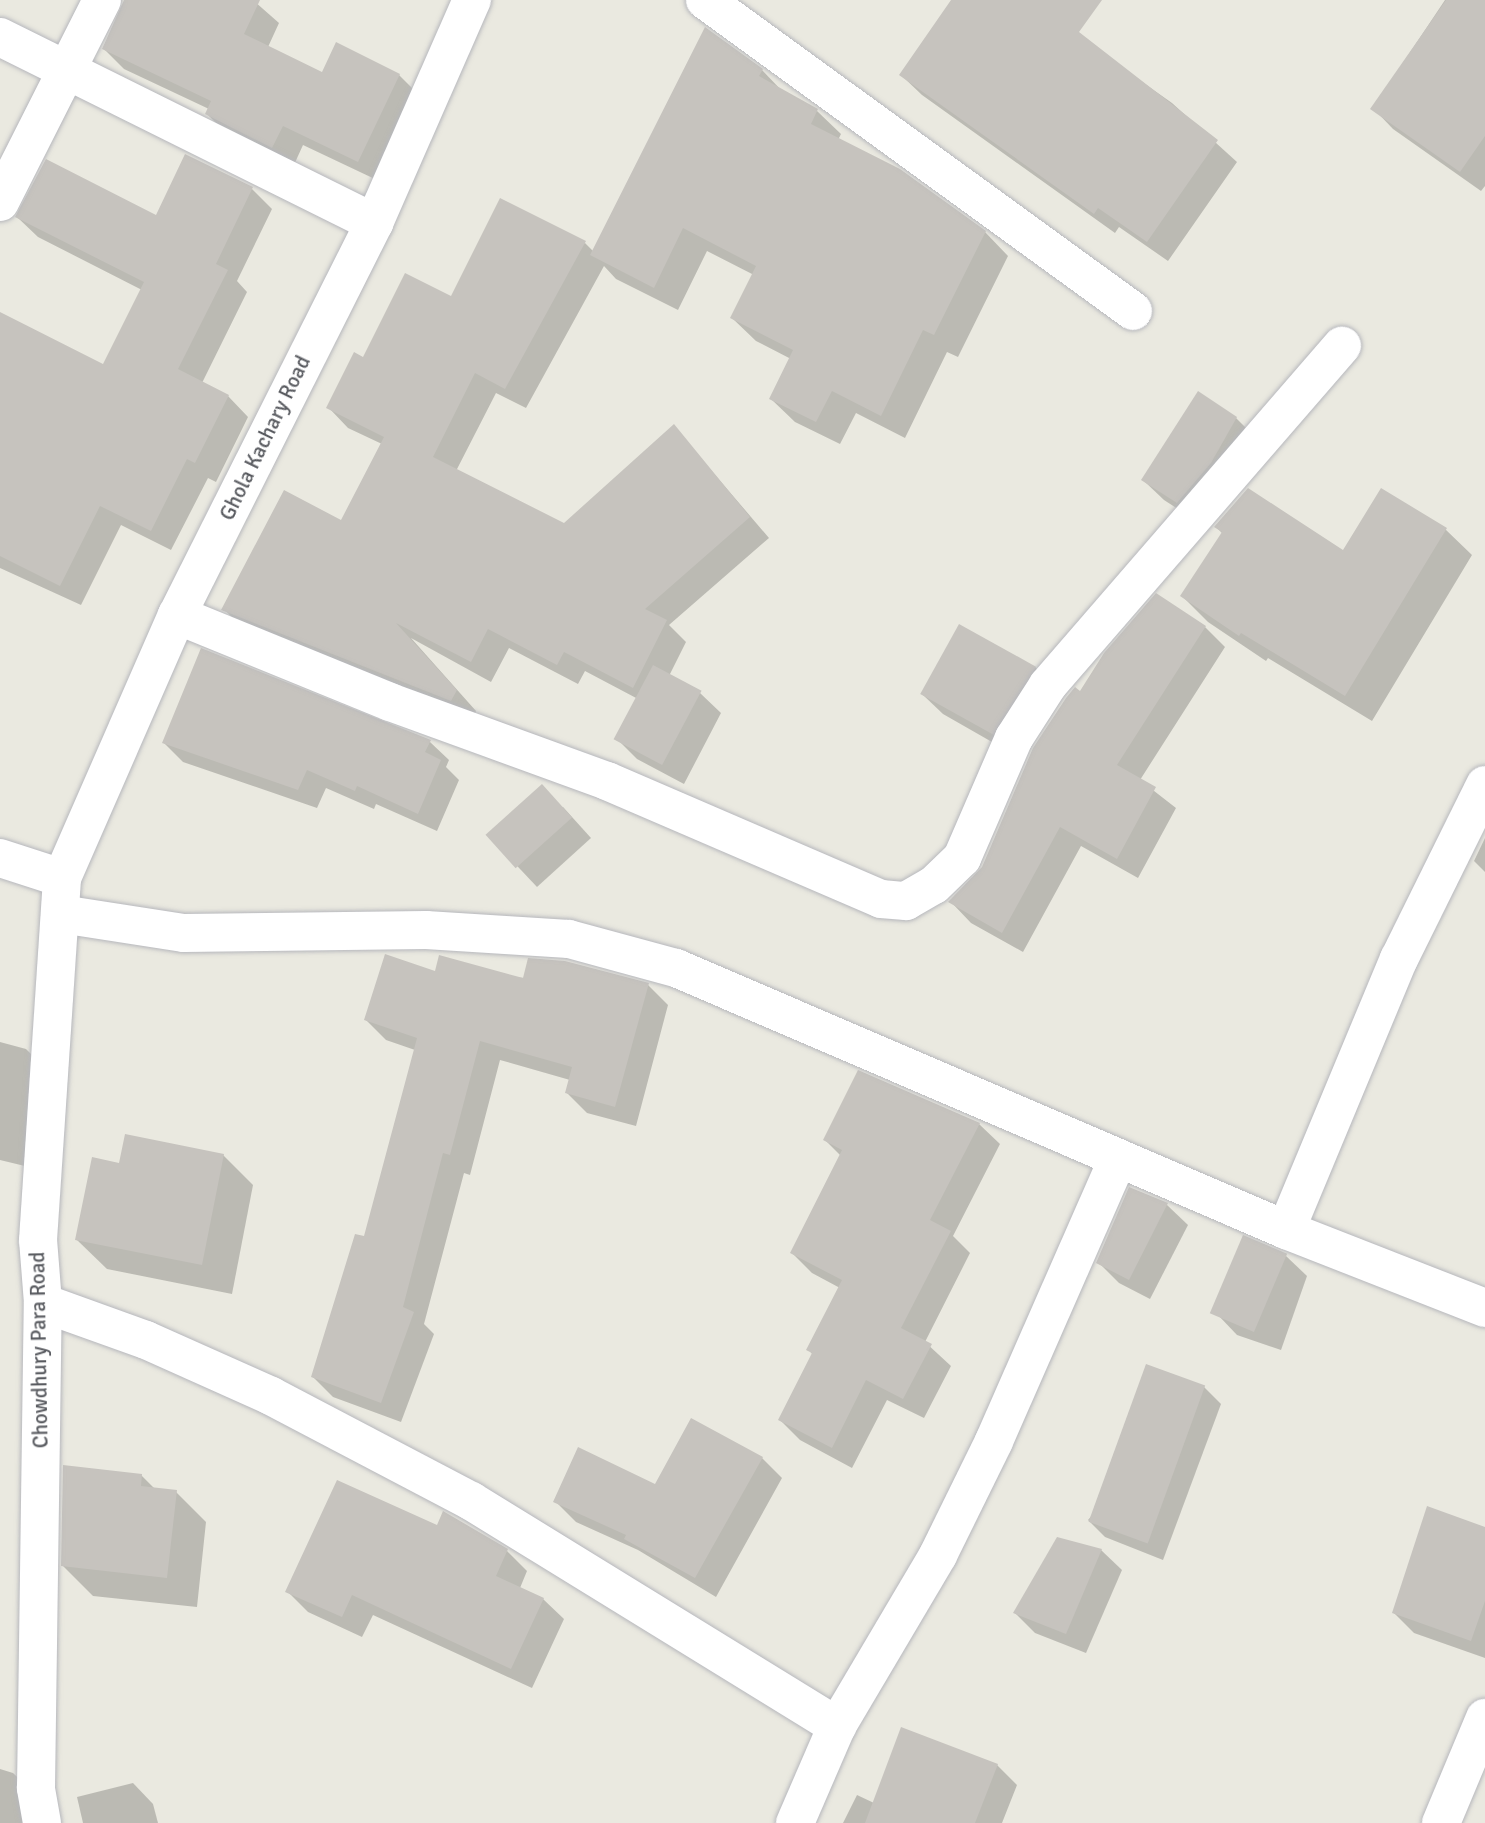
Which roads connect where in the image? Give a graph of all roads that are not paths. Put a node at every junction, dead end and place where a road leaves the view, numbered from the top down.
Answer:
1 (102, 0) edge
2 (472, 0) edge
3 (705, 0) edge
4 (0, 37) edge
5 (67, 73) junction
6 (0, 202) edge
7 (374, 223) junction
8 (1133, 311) dead end
9 (1342, 346) dead end
10 (177, 615) junction
11 (1485, 785) edge
12 (0, 858) edge
13 (62, 896) junction
14 (1118, 1158) junction
15 (1286, 1230) junction
16 (43, 1303) junction
17 (1485, 1308) edge
18 (1485, 1718) edge
19 (837, 1726) junction
20 (43, 1823) edge
21 (795, 1823) edge
22 (1441, 1823) edge

1 - 5 street
2 - 7 street, Ghola Kachary Road
3 - 8 street
4 - 5 street
5 - 6 street
5 - 7 street
7 - 10 street, Ghola Kachary Road
9 - 10 street
10 - 13 street, Ghola Kachary Road
11 - 15 street
12 - 13 street
13 - 14 street
13 - 16 street, Chowdhury Para Road
14 - 15 street
14 - 19 street
15 - 17 street
16 - 19 street
16 - 20 street, Chowdhury Para Road
18 - 22 street
19 - 21 street

